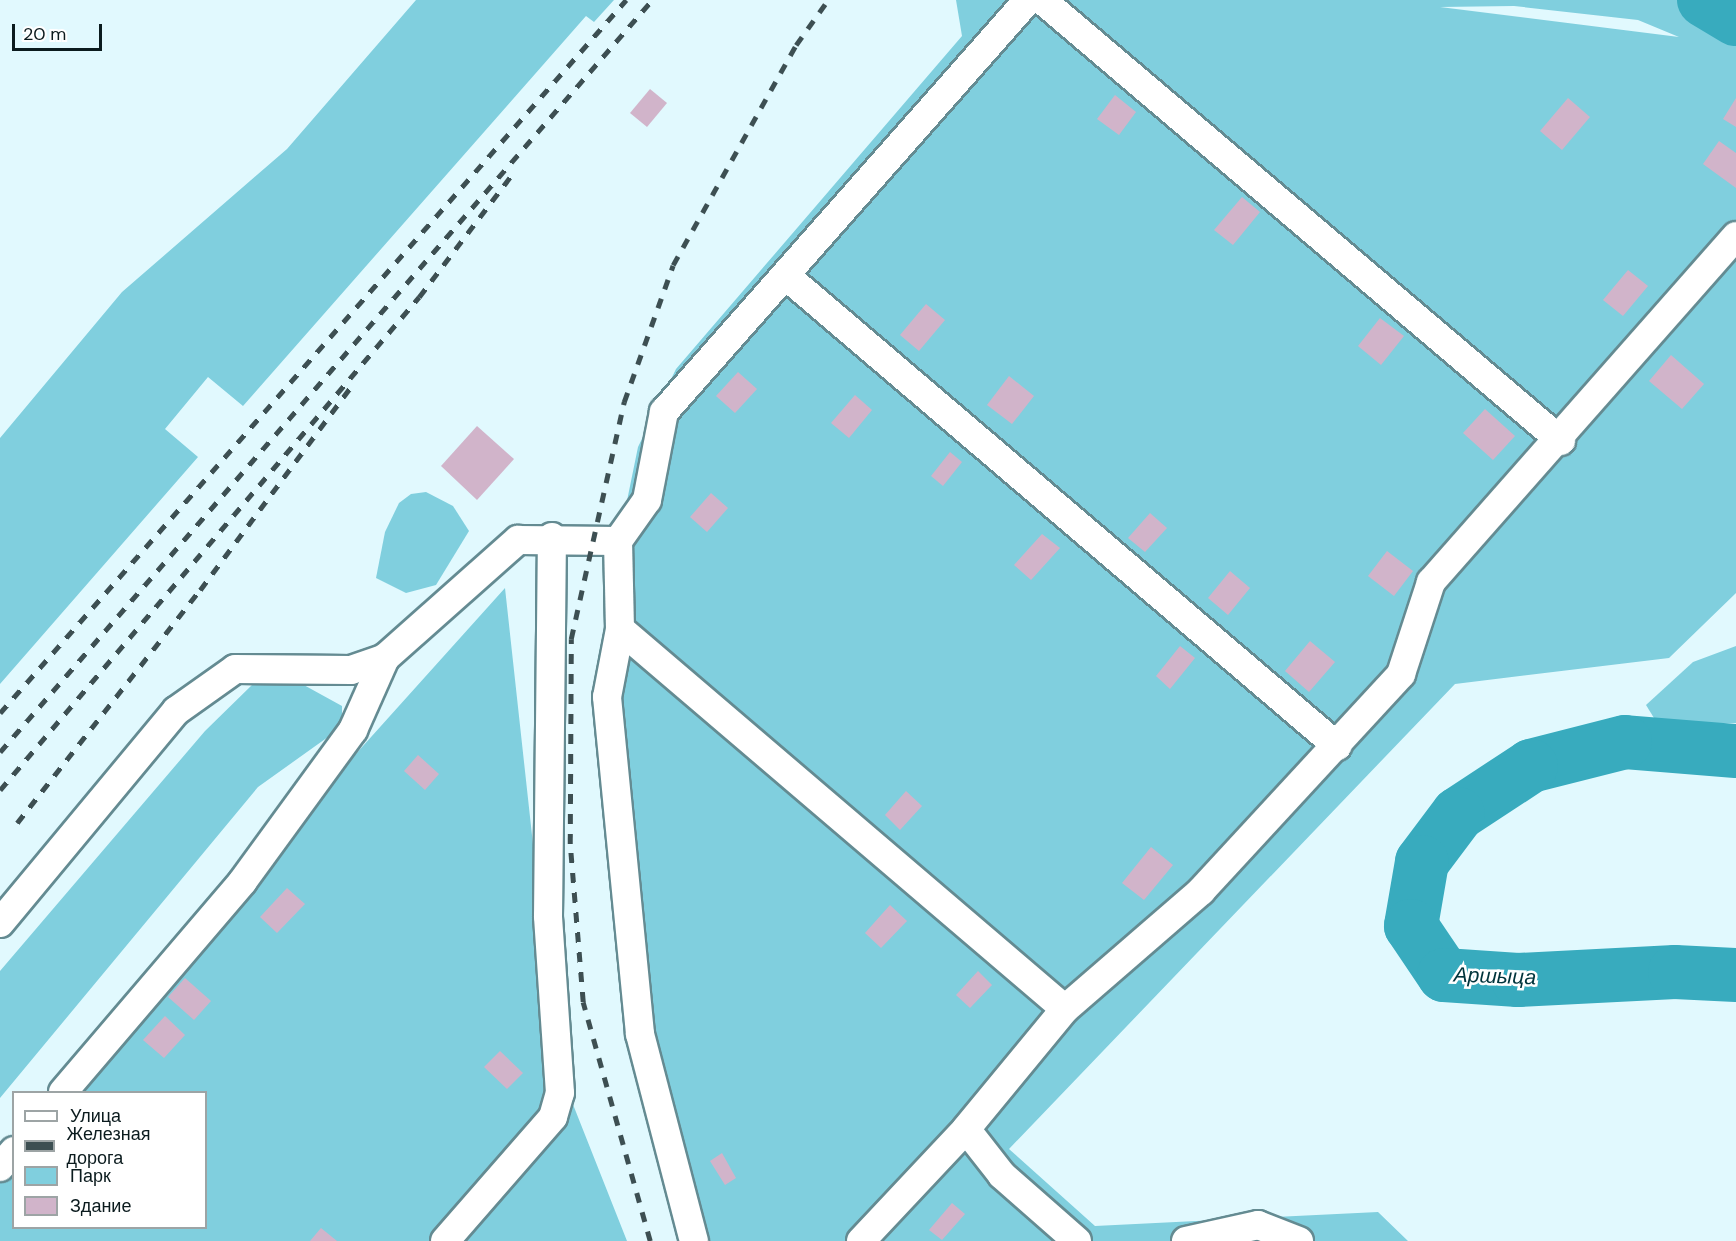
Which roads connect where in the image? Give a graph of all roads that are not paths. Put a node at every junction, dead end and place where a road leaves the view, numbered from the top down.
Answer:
1 (1028, 0) edge
2 (1042, 0) edge
3 (1736, 236) edge
4 (785, 274) junction
5 (1561, 441) junction
6 (552, 537) junction
7 (618, 541) junction
8 (620, 629) junction
9 (385, 658) junction
10 (1337, 746) junction
11 (0, 923) edge
12 (1065, 1009) junction
13 (64, 1091) edge
14 (966, 1129) junction
15 (12, 1153) edge
16 (0, 1167) edge
17 (445, 1241) edge
18 (694, 1241) edge
19 (861, 1241) edge
20 (1077, 1241) edge
21 (1186, 1241) edge
22 (1299, 1241) edge

1 - 4 lane
2 - 5 lane
3 - 5 lane
4 - 7 lane
4 - 10 lane
5 - 10 lane
6 - 7 lane
6 - 9 lane
6 - 17 lane
7 - 8 lane
8 - 12 lane
8 - 18 lane
9 - 11 lane
9 - 13 lane
10 - 12 lane
12 - 14 lane
14 - 19 lane
14 - 20 lane
15 - 16 lane
21 - 22 lane

